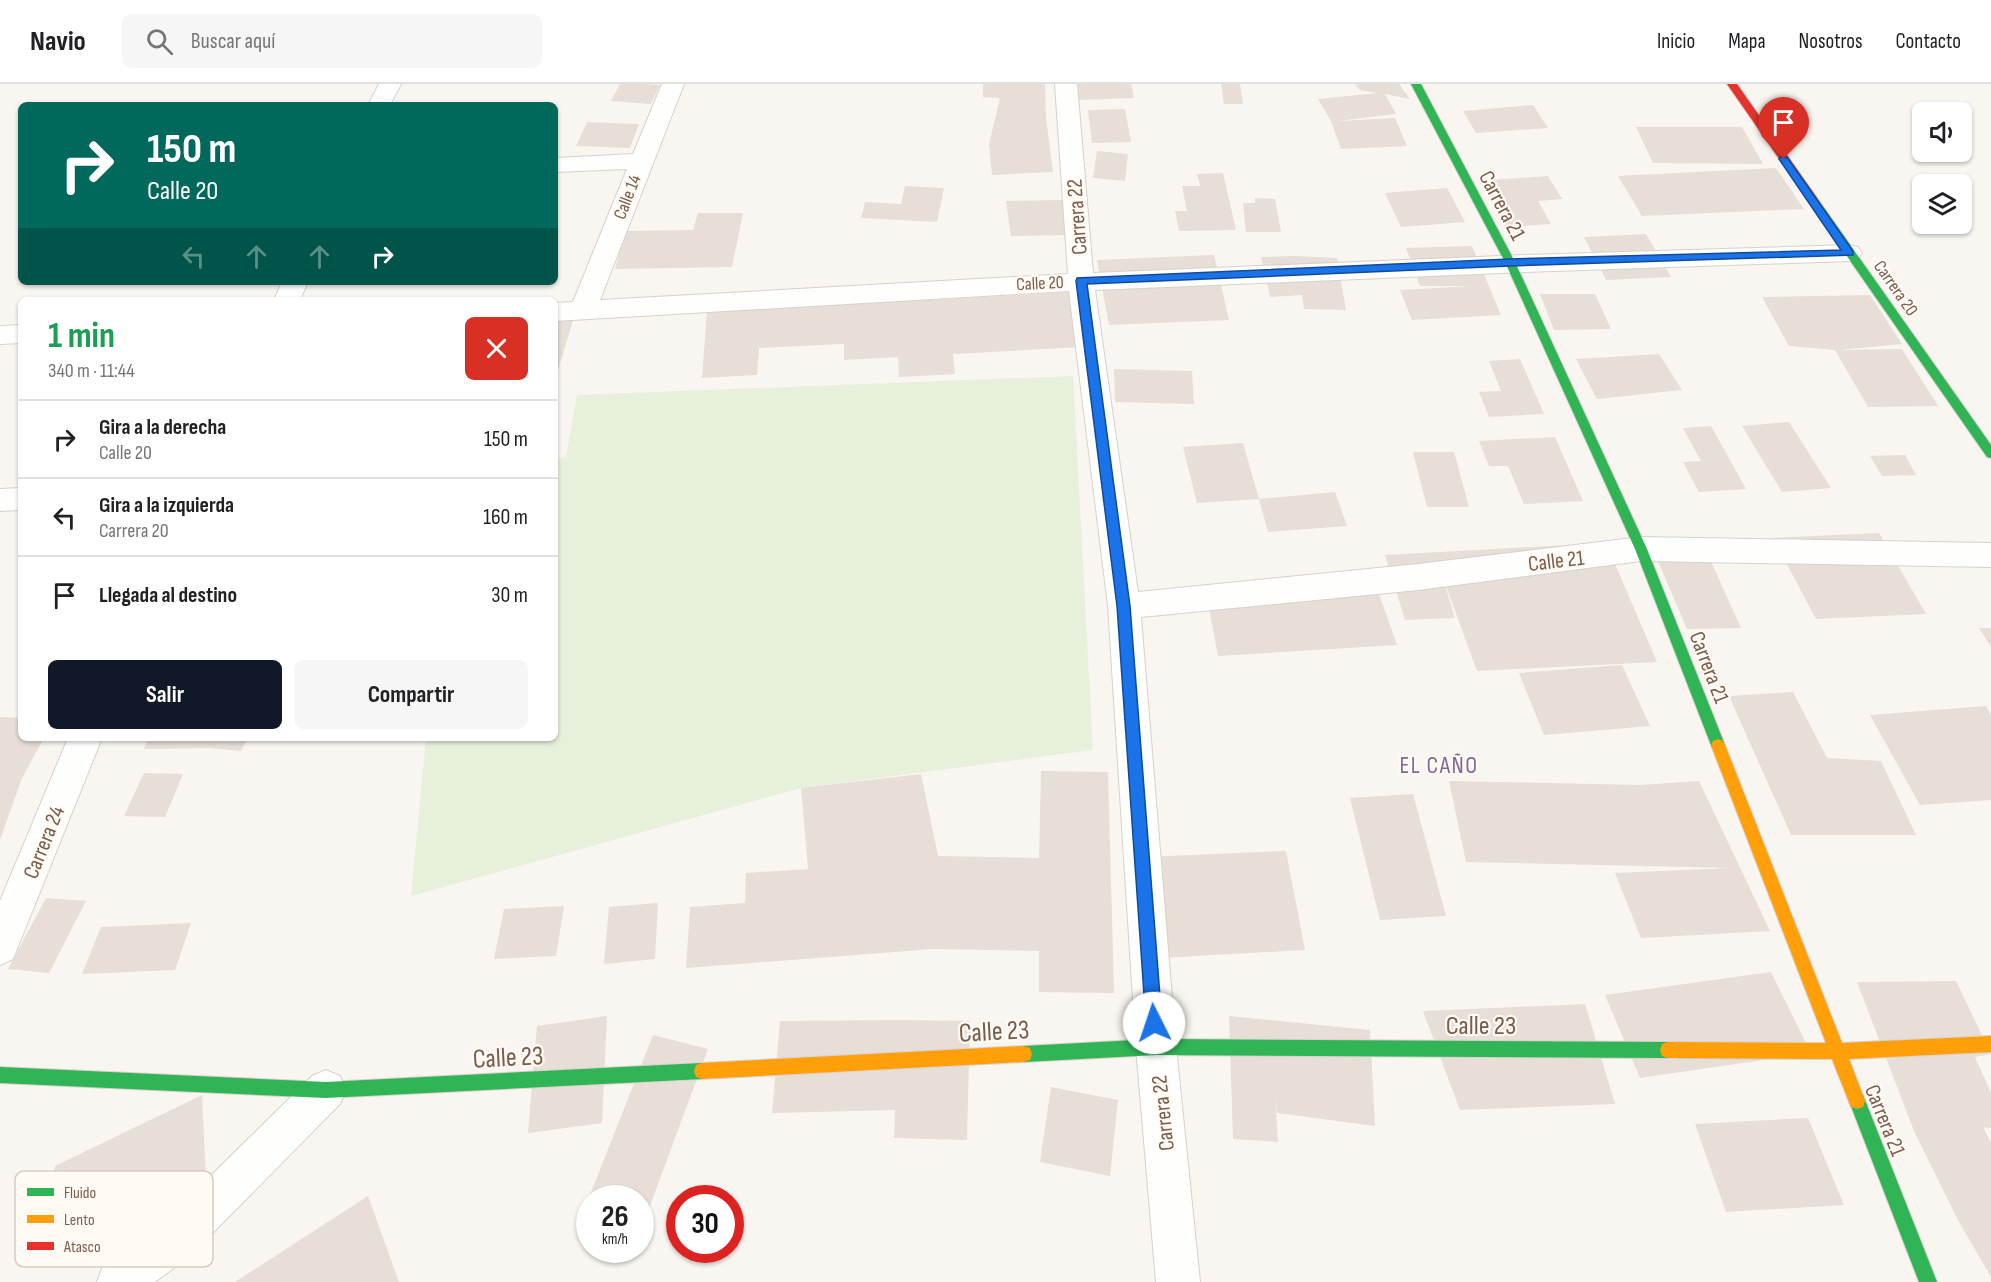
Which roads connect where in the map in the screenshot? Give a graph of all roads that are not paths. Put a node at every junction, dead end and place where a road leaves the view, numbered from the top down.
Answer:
1 (390, 84) edge
2 (673, 84) edge
3 (1066, 84) edge
4 (1416, 84) edge
5 (1732, 84) edge
6 (381, 102) edge
7 (641, 161) junction
8 (558, 165) edge
9 (1849, 253) junction
10 (1510, 262) junction
11 (1081, 281) junction
12 (583, 310) junction
13 (558, 312) edge
14 (18, 334) edge
15 (0, 335) edge
16 (1991, 454) edge
17 (18, 499) edge
18 (0, 500) edge
19 (1641, 549) junction
20 (1991, 555) edge
21 (1124, 606) junction
22 (84, 741) edge
23 (0, 946) edge
24 (1991, 1044) edge
25 (1156, 1047) junction
26 (1836, 1051) junction
27 (0, 1075) edge
28 (326, 1090) junction
29 (213, 1203) edge
30 (139, 1267) edge
31 (119, 1282) edge
32 (1178, 1282) edge
33 (1928, 1282) edge

1 - 6 street
2 - 7 street, Calle 14
3 - 11 street, Carrera 22
4 - 10 street, Carrera 21
5 - 9 street, Carrera 20
7 - 8 street
7 - 12 street, Calle 14
9 - 10 street, Calle 20
9 - 16 street, Carrera 20
10 - 11 street, Calle 20
10 - 19 street, Carrera 21
11 - 12 street, Calle 20
11 - 21 street, Carrera 22
12 - 13 street, Calle 20
14 - 15 street
17 - 18 street
19 - 20 street, Calle 21
19 - 21 street, Calle 21
19 - 26 street, Carrera 21
21 - 25 street, Carrera 22
22 - 23 street, Carrera 24
24 - 26 street, Calle 23
25 - 26 street, Calle 23
25 - 28 street, Calle 23
25 - 32 street, Carrera 22
26 - 33 street, Carrera 21
27 - 28 street, Calle 23
28 - 29 street
30 - 31 street

